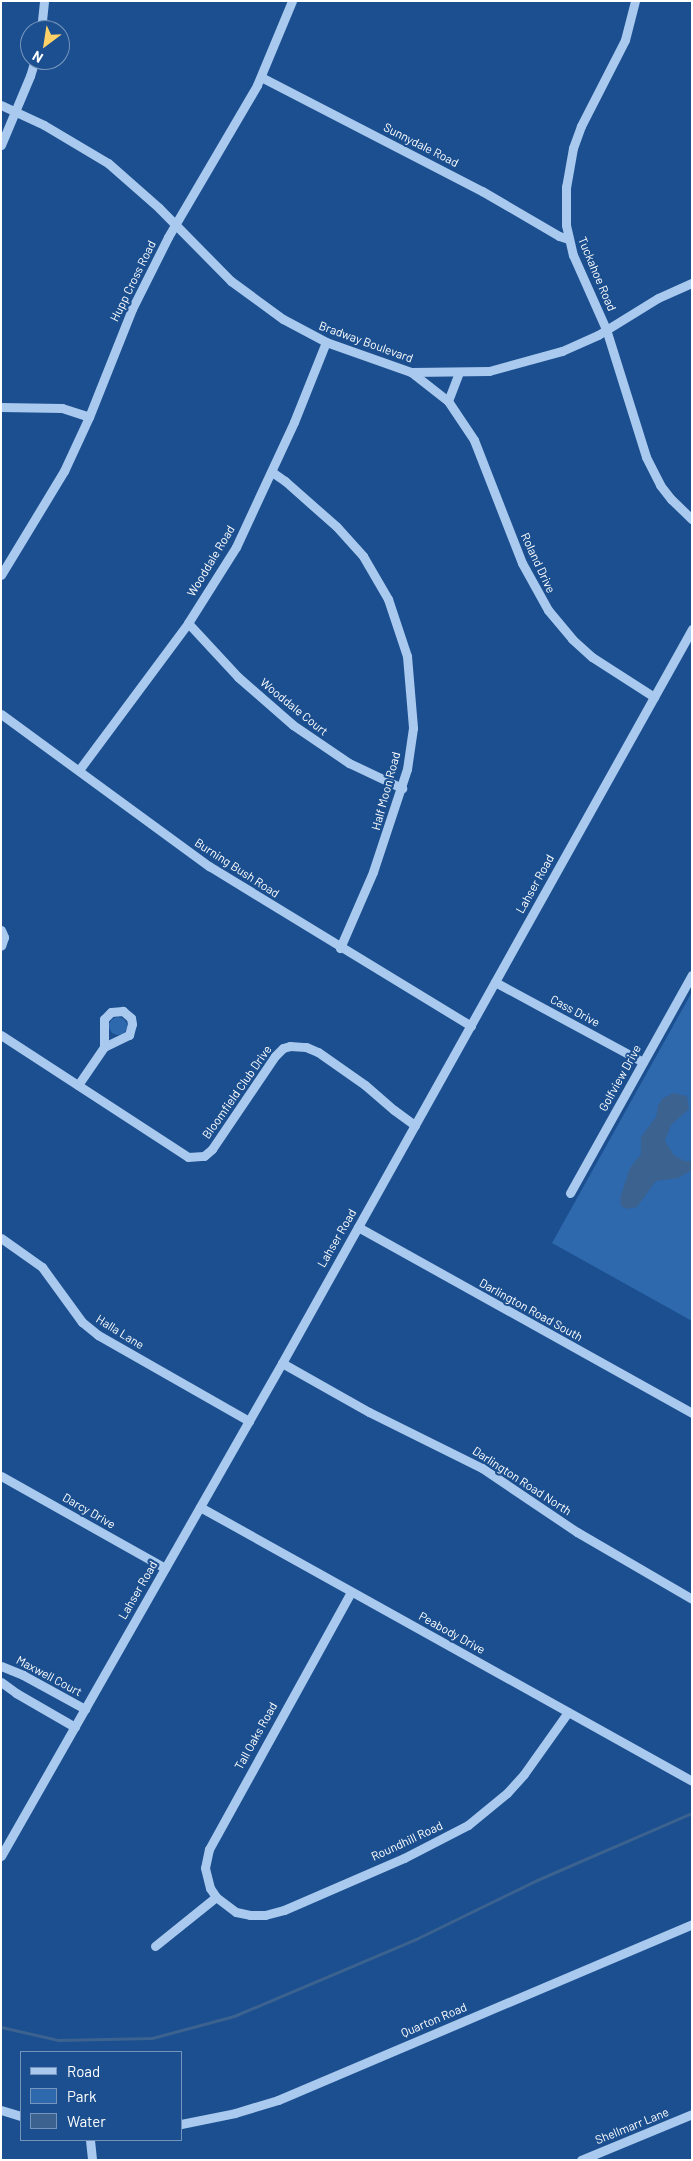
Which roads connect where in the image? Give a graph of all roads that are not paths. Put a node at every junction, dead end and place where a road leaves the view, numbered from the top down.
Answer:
1 (44, 1) edge
2 (292, 1) edge
3 (635, 1) edge
4 (42, 20) edge
5 (31, 70) edge
6 (261, 77) junction
7 (1, 105) edge
8 (16, 111) junction
9 (1, 145) edge
10 (175, 225) junction
11 (568, 239) junction
12 (692, 282) edge
13 (606, 330) junction
14 (326, 342) junction
15 (411, 372) junction
16 (460, 373) junction
17 (448, 401) junction
18 (1, 408) edge
19 (89, 417) junction
20 (272, 472) junction
21 (692, 519) edge
22 (1, 575) edge
23 (188, 622) junction
24 (692, 629) edge
25 (654, 697) junction
26 (1, 714) edge
27 (78, 770) junction
28 (402, 788) junction
29 (1, 930) edge
30 (1, 946) edge
31 (340, 948) junction
32 (692, 975) edge
33 (495, 982) junction
34 (471, 1026) junction
35 (1, 1035) edge
36 (104, 1047) dead end
37 (643, 1062) junction
38 (78, 1085) junction
39 (415, 1125) junction
40 (570, 1193) dead end
41 (358, 1227) junction
42 (1, 1238) edge
43 (282, 1363) junction
44 (692, 1414) edge
45 (249, 1421) junction
46 (1, 1476) edge
47 (200, 1507) junction
48 (165, 1568) junction
49 (351, 1592) junction
50 (692, 1599) edge
51 (1, 1666) edge
52 (1, 1682) edge
53 (85, 1709) junction
54 (568, 1712) junction
55 (75, 1727) junction
56 (692, 1781) edge
57 (1, 1856) edge
58 (216, 1897) junction
59 (692, 1924) edge
60 (154, 1946) dead end
61 (1, 2110) edge
62 (692, 2114) edge
63 (20, 2116) edge
64 (182, 2124) edge
65 (90, 2141) edge
66 (92, 2160) edge
67 (581, 2160) edge

1 - 4 street
2 - 6 street, Hupp Cross Road
3 - 11 street, Tuckahoe Road
5 - 8 street
6 - 10 street, Hupp Cross Road
6 - 11 street, Sunnydale Road
7 - 8 street, Bradway Boulevard
8 - 9 street
8 - 10 street, Bradway Boulevard
10 - 14 street, Bradway Boulevard
10 - 19 street, Hupp Cross Road
11 - 13 street, Tuckahoe Road
12 - 13 street, Bradway Boulevard
13 - 16 street, Bradway Boulevard
13 - 21 street, Tuckahoe Road
14 - 15 street, Bradway Boulevard
14 - 20 street, Wooddale Road
15 - 16 street, Bradway Boulevard
15 - 17 street, Roland Drive
16 - 17 street
17 - 25 street, Roland Drive
18 - 19 street
19 - 22 street, Hupp Cross Road
20 - 23 street, Wooddale Road
20 - 28 street, Half Moon Road
23 - 27 street, Wooddale Road
23 - 28 street, Wooddale Court
24 - 25 street, Lahser Road
25 - 33 street, Lahser Road
26 - 27 street, Burning Bush Road
27 - 31 street, Burning Bush Road
28 - 31 street, Half Moon Road
29 - 30 street
31 - 34 street, Burning Bush Road
32 - 37 street, Golfview Drive
33 - 34 street, Lahser Road
33 - 37 street, Cass Drive
34 - 39 street, Lahser Road
35 - 38 street, Bloomfield Club Drive
36 - 38 street
37 - 40 street, Golfview Drive
38 - 39 street, Bloomfield Club Drive
39 - 41 street, Lahser Road
41 - 43 street, Lahser Road
41 - 44 street, Darlington Road South
42 - 45 street, Halla Lane
43 - 45 street, Lahser Road
43 - 50 street, Darlington Road North
45 - 47 street, Lahser Road
46 - 48 street, Darcy Drive
47 - 48 street, Lahser Road
47 - 49 street, Peabody Drive
48 - 53 street, Lahser Road
49 - 54 street, Peabody Drive
49 - 58 street, Tall Oaks Road
51 - 53 street, Maxwell Court
52 - 55 street
53 - 55 street, Lahser Road
54 - 56 street, Peabody Drive
54 - 58 street, Roundhill Road
55 - 57 street, Lahser Road
58 - 60 street
59 - 64 street, Quarton Road
61 - 63 street
62 - 67 street, Shellmarr Lane
65 - 66 street

